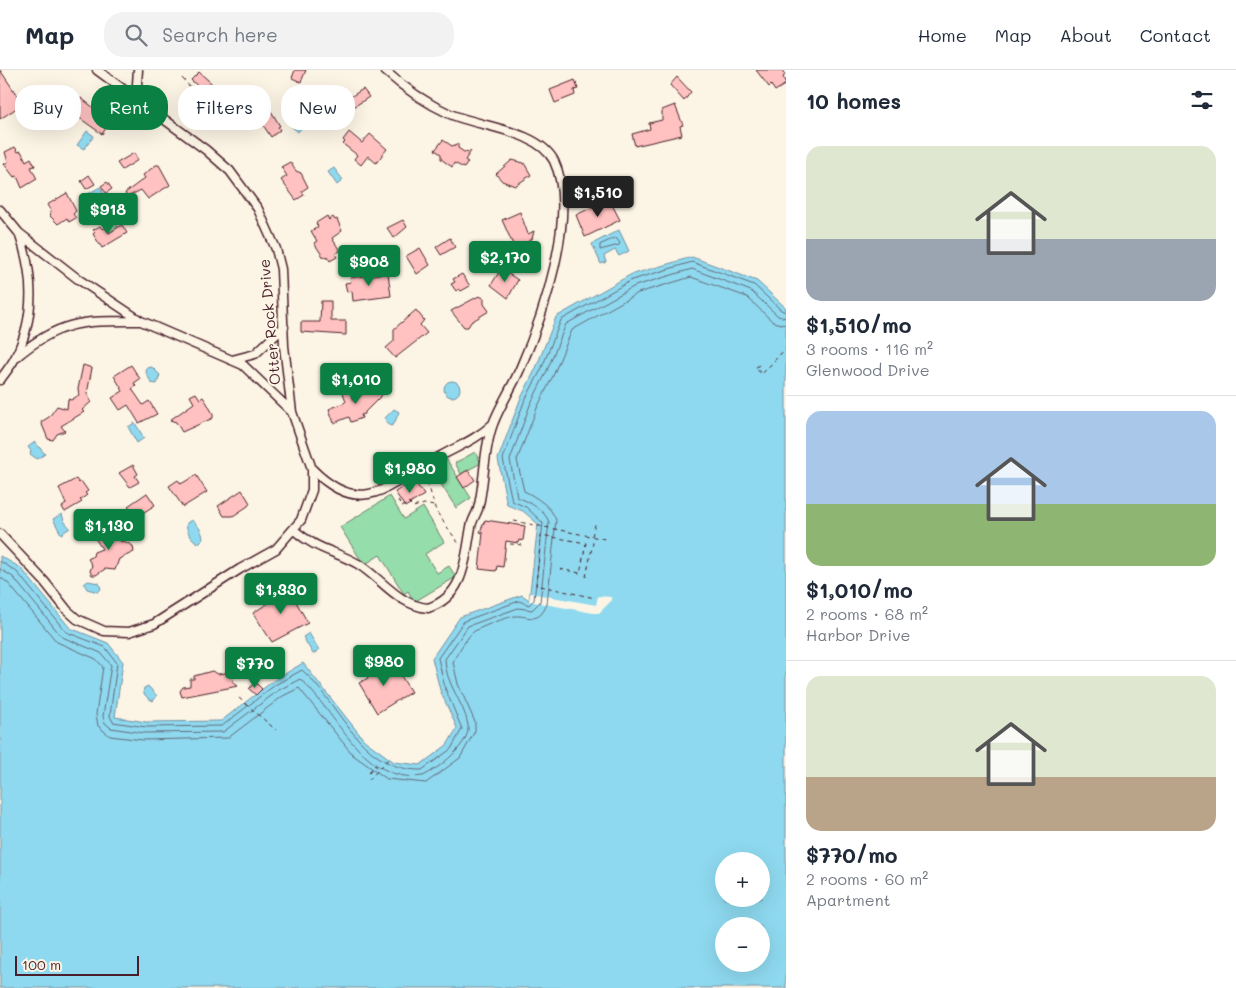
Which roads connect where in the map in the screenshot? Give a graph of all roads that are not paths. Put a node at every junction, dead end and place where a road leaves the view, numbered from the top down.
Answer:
1 (97, 70) edge
2 (138, 70) edge
3 (384, 70) edge
4 (116, 85) edge
5 (137, 85) edge
6 (168, 122) edge
7 (0, 210) edge
8 (19, 233) junction
9 (141, 321) junction
10 (284, 328) junction
11 (15, 358) junction
12 (232, 360) junction
13 (0, 380) edge
14 (292, 412) junction
15 (493, 424) junction
16 (312, 469) junction
17 (294, 530) junction
18 (0, 534) edge

1 - 4 street, Otter Rock Drive
2 - 5 street
3 - 15 street
6 - 10 street, Otter Rock Drive
7 - 8 street
8 - 9 street
8 - 11 street
9 - 11 street
9 - 12 street
10 - 12 street
10 - 14 street, Otter Rock Drive
11 - 13 street
12 - 14 street
14 - 16 street
15 - 16 street
15 - 17 street
16 - 17 street
17 - 18 street

